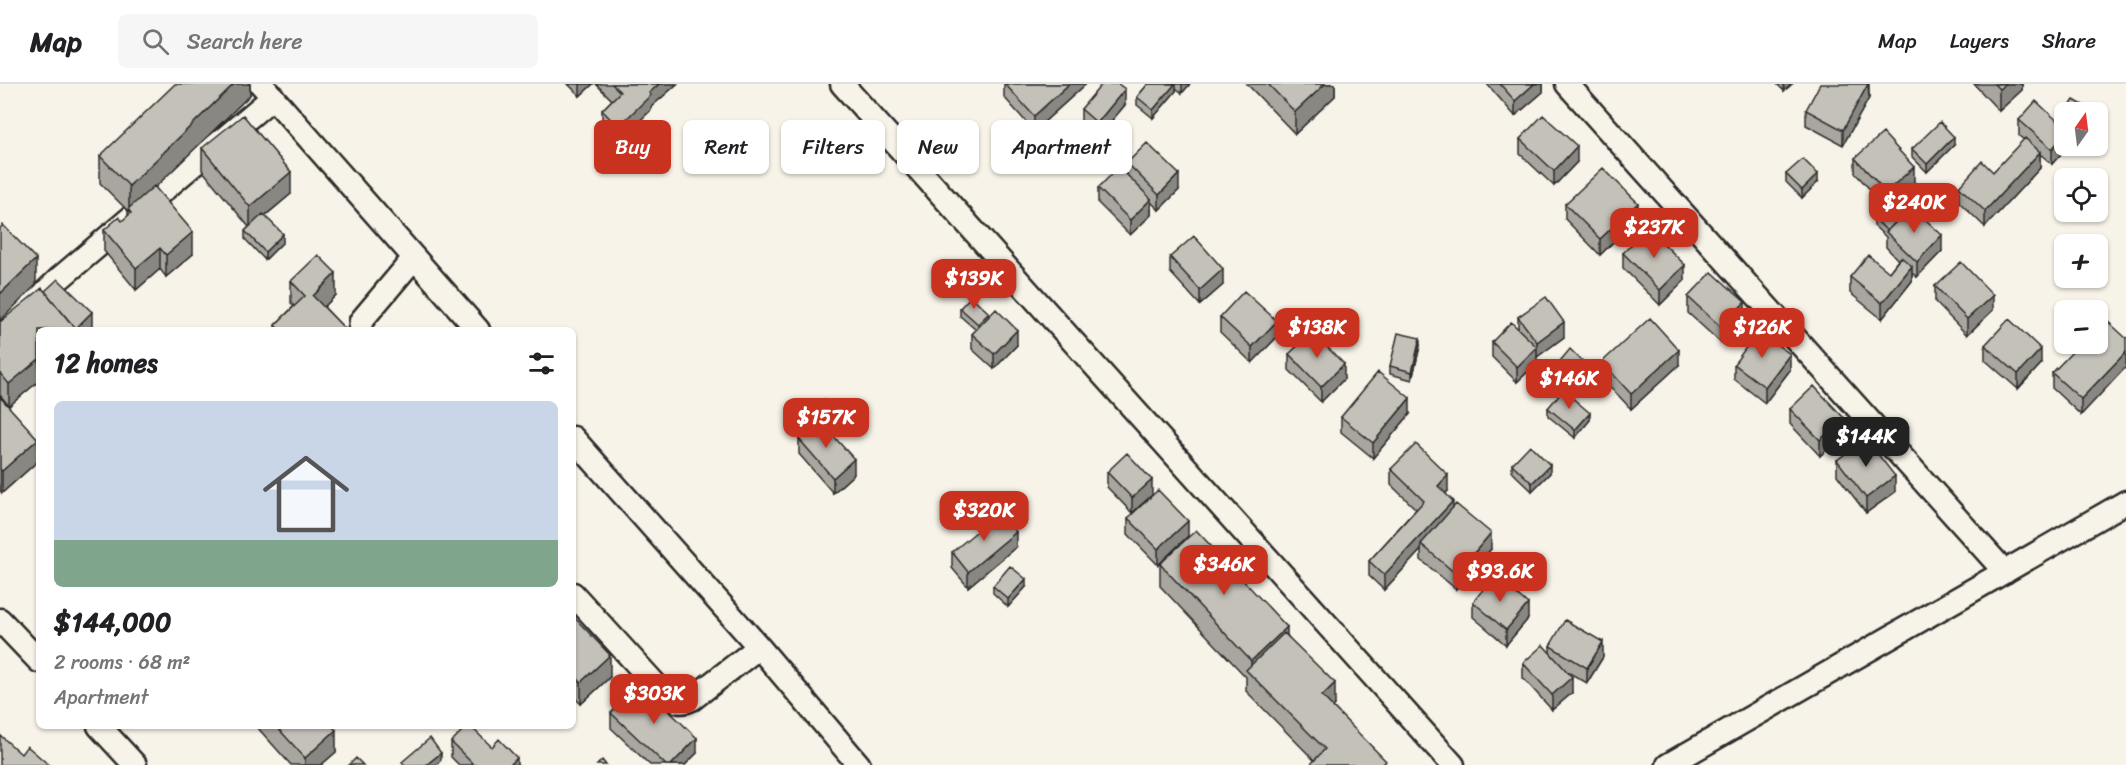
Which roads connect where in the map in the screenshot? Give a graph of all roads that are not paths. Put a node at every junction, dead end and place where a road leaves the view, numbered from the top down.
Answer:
1 (842, 84) edge
2 (1568, 84) edge
3 (267, 91) edge
4 (414, 258) junction
5 (361, 327) edge
6 (475, 327) edge
7 (0, 336) edge
8 (576, 441) edge
9 (2126, 502) edge
10 (2006, 573) junction
11 (576, 597) edge
12 (0, 620) edge
13 (759, 647) junction
14 (36, 658) edge
15 (102, 729) edge
16 (135, 765) edge
17 (860, 765) edge
18 (1453, 765) edge
19 (1668, 765) edge

1 - 18 street
2 - 10 street
3 - 4 street
3 - 7 street
4 - 5 street
4 - 6 street
8 - 13 street
9 - 10 street
10 - 19 street
11 - 13 street
12 - 14 street
13 - 17 street
15 - 16 street

